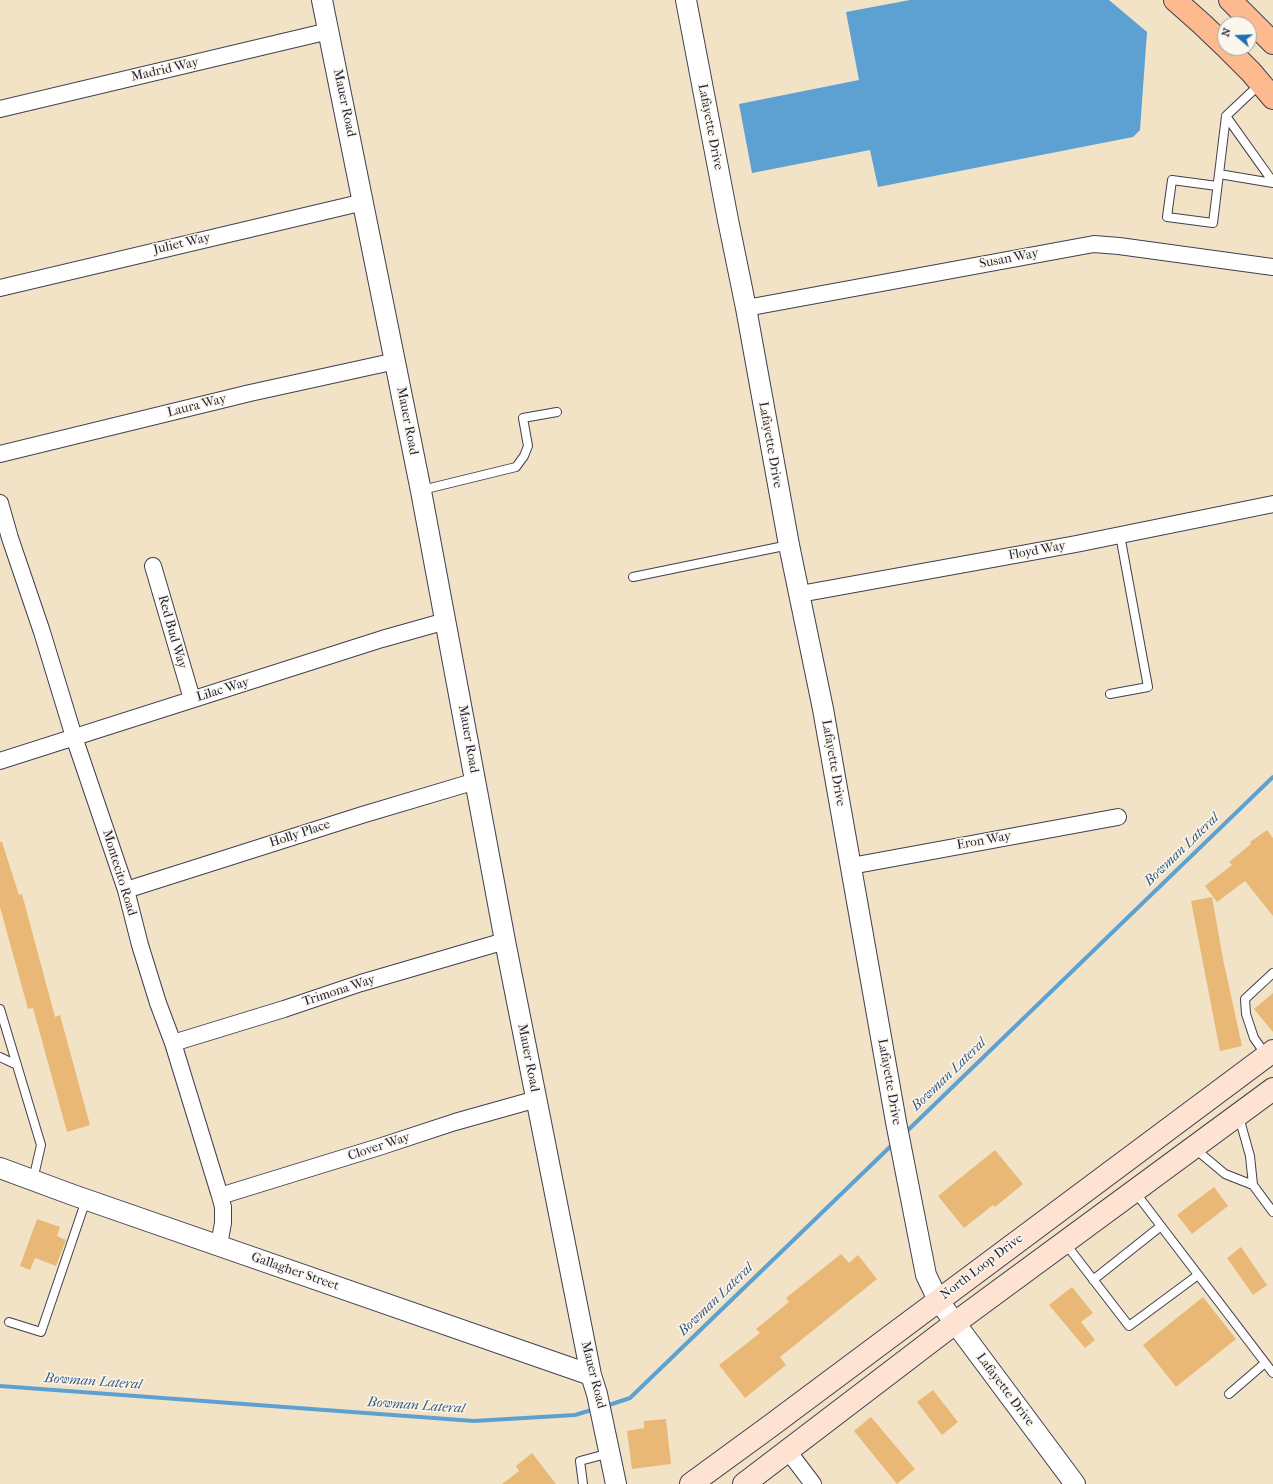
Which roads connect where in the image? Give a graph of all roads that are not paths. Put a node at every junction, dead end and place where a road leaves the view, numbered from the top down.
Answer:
1 (322, 0) edge
2 (686, 0) edge
3 (1175, 0) edge
4 (1230, 0) edge
5 (329, 31) junction
6 (1217, 38) edge
7 (1273, 43) edge
8 (1235, 56) edge
9 (1267, 90) edge
10 (0, 109) edge
11 (1226, 116) junction
12 (1219, 174) junction
13 (1273, 182) edge
14 (1217, 186) junction
15 (364, 202) junction
16 (1273, 267) edge
17 (0, 288) edge
18 (746, 308) junction
19 (396, 361) junction
20 (557, 412) dead end
21 (0, 454) edge
22 (421, 491) junction
23 (0, 503) edge
24 (1273, 504) edge
25 (1120, 535) junction
26 (789, 545) junction
27 (153, 566) dead end
28 (633, 577) dead end
29 (800, 594) junction
30 (446, 621) junction
31 (1110, 694) dead end
32 (192, 699) junction
33 (74, 737) junction
34 (0, 761) edge
35 (476, 781) junction
36 (1118, 817) dead end
37 (851, 866) junction
38 (126, 890) junction
39 (505, 941) junction
40 (1273, 973) edge
41 (0, 1009) edge
42 (173, 1043) junction
43 (1270, 1053) edge
44 (0, 1057) edge
45 (17, 1065) junction
46 (1273, 1089) edge
47 (537, 1099) junction
48 (1238, 1115) junction
49 (1194, 1147) junction
50 (0, 1168) edge
51 (33, 1180) junction
52 (1253, 1185) junction
53 (1134, 1191) junction
54 (220, 1196) junction
55 (86, 1200) junction
56 (1273, 1212) edge
57 (1161, 1226) junction
58 (1065, 1243) junction
59 (219, 1245) junction
60 (1198, 1274) junction
61 (1093, 1280) junction
62 (938, 1300) junction
63 (9, 1322) dead end
64 (955, 1323) junction
65 (1265, 1363) junction
66 (1273, 1374) edge
67 (590, 1375) junction
68 (1229, 1394) dead end
69 (788, 1451) junction
70 (610, 1453) junction
71 (615, 1482) edge
72 (583, 1484) edge
73 (691, 1484) edge
74 (744, 1484) edge
75 (813, 1484) edge
76 (1075, 1484) edge

1 - 5 street, Mauer Road
2 - 18 street, Lafayette Drive
3 - 6 main road
4 - 7 main road
5 - 10 street, Madrid Way
5 - 15 street, Mauer Road
8 - 9 main road
9 - 11 lane
11 - 12 lane
11 - 13 lane
12 - 13 lane
12 - 14 lane
14 - 14 lane
15 - 17 street, Juliet Way
15 - 19 street, Mauer Road
16 - 18 street, Susan Way
18 - 26 street, Lafayette Drive
19 - 21 street, Laura Way
19 - 22 street, Mauer Road
20 - 22 lane
22 - 30 street, Mauer Road
23 - 33 street, Montecito Road
24 - 25 street, Floyd Way
25 - 29 street, Floyd Way
25 - 31 lane
26 - 28 lane
26 - 29 street, Lafayette Drive
27 - 32 street, Red Bud Way
29 - 37 street, Lafayette Drive
30 - 32 street, Lilac Way
30 - 35 street, Mauer Road
32 - 33 street, Lilac Way
33 - 34 street, Lilac Way
33 - 38 street, Montecito Road
35 - 38 street, Holly Place
35 - 39 street, Mauer Road
36 - 37 street, Eron Way
37 - 62 street, Lafayette Drive
38 - 42 street, Montecito Road
39 - 42 street, Trimona Way
39 - 47 street, Mauer Road
40 - 43 lane
41 - 45 lane
42 - 54 street, Montecito Road
43 - 62 main road, North Loop Drive
44 - 45 lane
45 - 51 lane
46 - 48 main road
47 - 54 street, Clover Way
47 - 67 street, Mauer Road
48 - 49 main road
48 - 52 lane
49 - 52 lane
49 - 53 main road
50 - 51 street, Gallagher Street
51 - 55 street, Gallagher Street
52 - 56 lane
53 - 57 lane
53 - 58 main road
54 - 59 street, Montecito Road
55 - 59 street, Gallagher Street
55 - 63 lane
57 - 60 lane
57 - 61 lane
58 - 61 lane
58 - 64 main road
59 - 67 street, Gallagher Street
60 - 61 lane
60 - 65 lane
62 - 64 street, Lafayette Drive
62 - 73 main road, North Loop Drive
64 - 69 main road
64 - 76 street, Lafayette Drive
65 - 66 lane
65 - 68 lane
67 - 70 street, Mauer Road
69 - 74 main road
69 - 75 street
70 - 71 street, Mauer Road
70 - 72 lane

